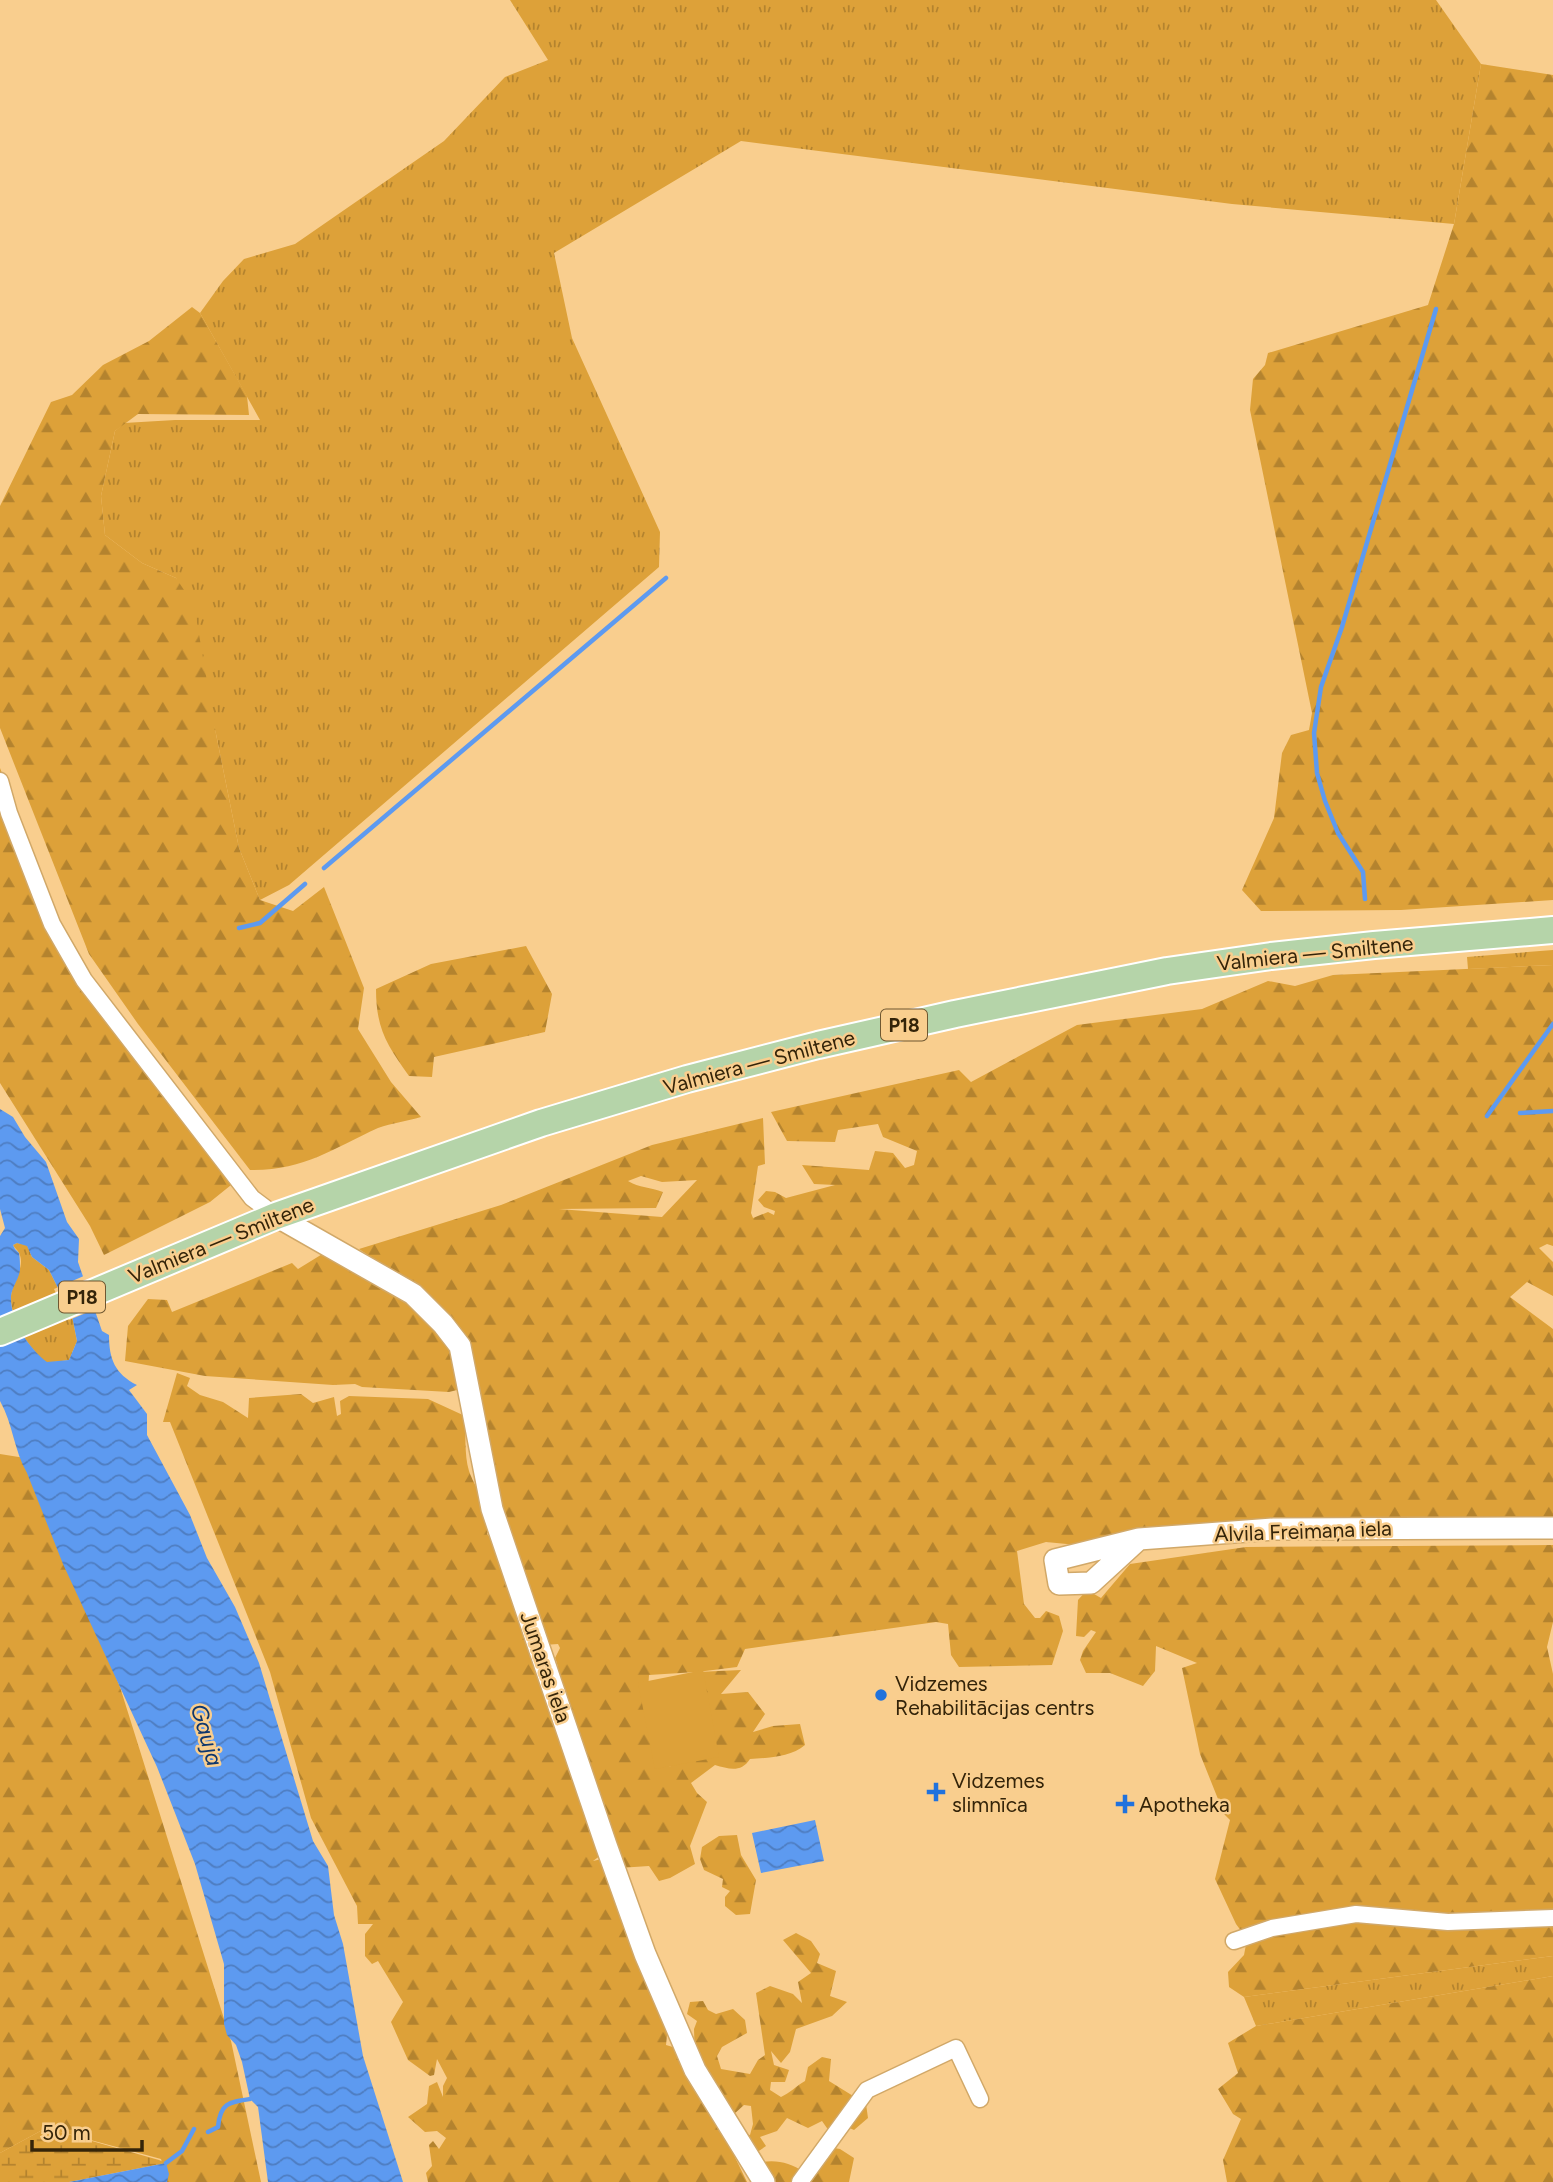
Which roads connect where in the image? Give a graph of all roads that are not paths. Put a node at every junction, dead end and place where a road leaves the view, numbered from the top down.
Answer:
1 (0, 781) edge
2 (1553, 930) edge
3 (276, 1216) junction
4 (0, 1332) edge
5 (1553, 1528) edge
6 (1139, 1539) junction
7 (1553, 1918) edge
8 (1234, 1941) dead end
9 (980, 2099) dead end
10 (764, 2182) edge
11 (800, 2182) edge

1 - 3 street
2 - 3 main road, Valmiera — Smiltene / P18
3 - 4 main road, Valmiera — Smiltene / P18
3 - 10 street, Jumaras iela
5 - 6 street, Alvila Freimaņa iela
6 - 6 street, Alvila Freimaņa iela
7 - 8 street
9 - 11 street

